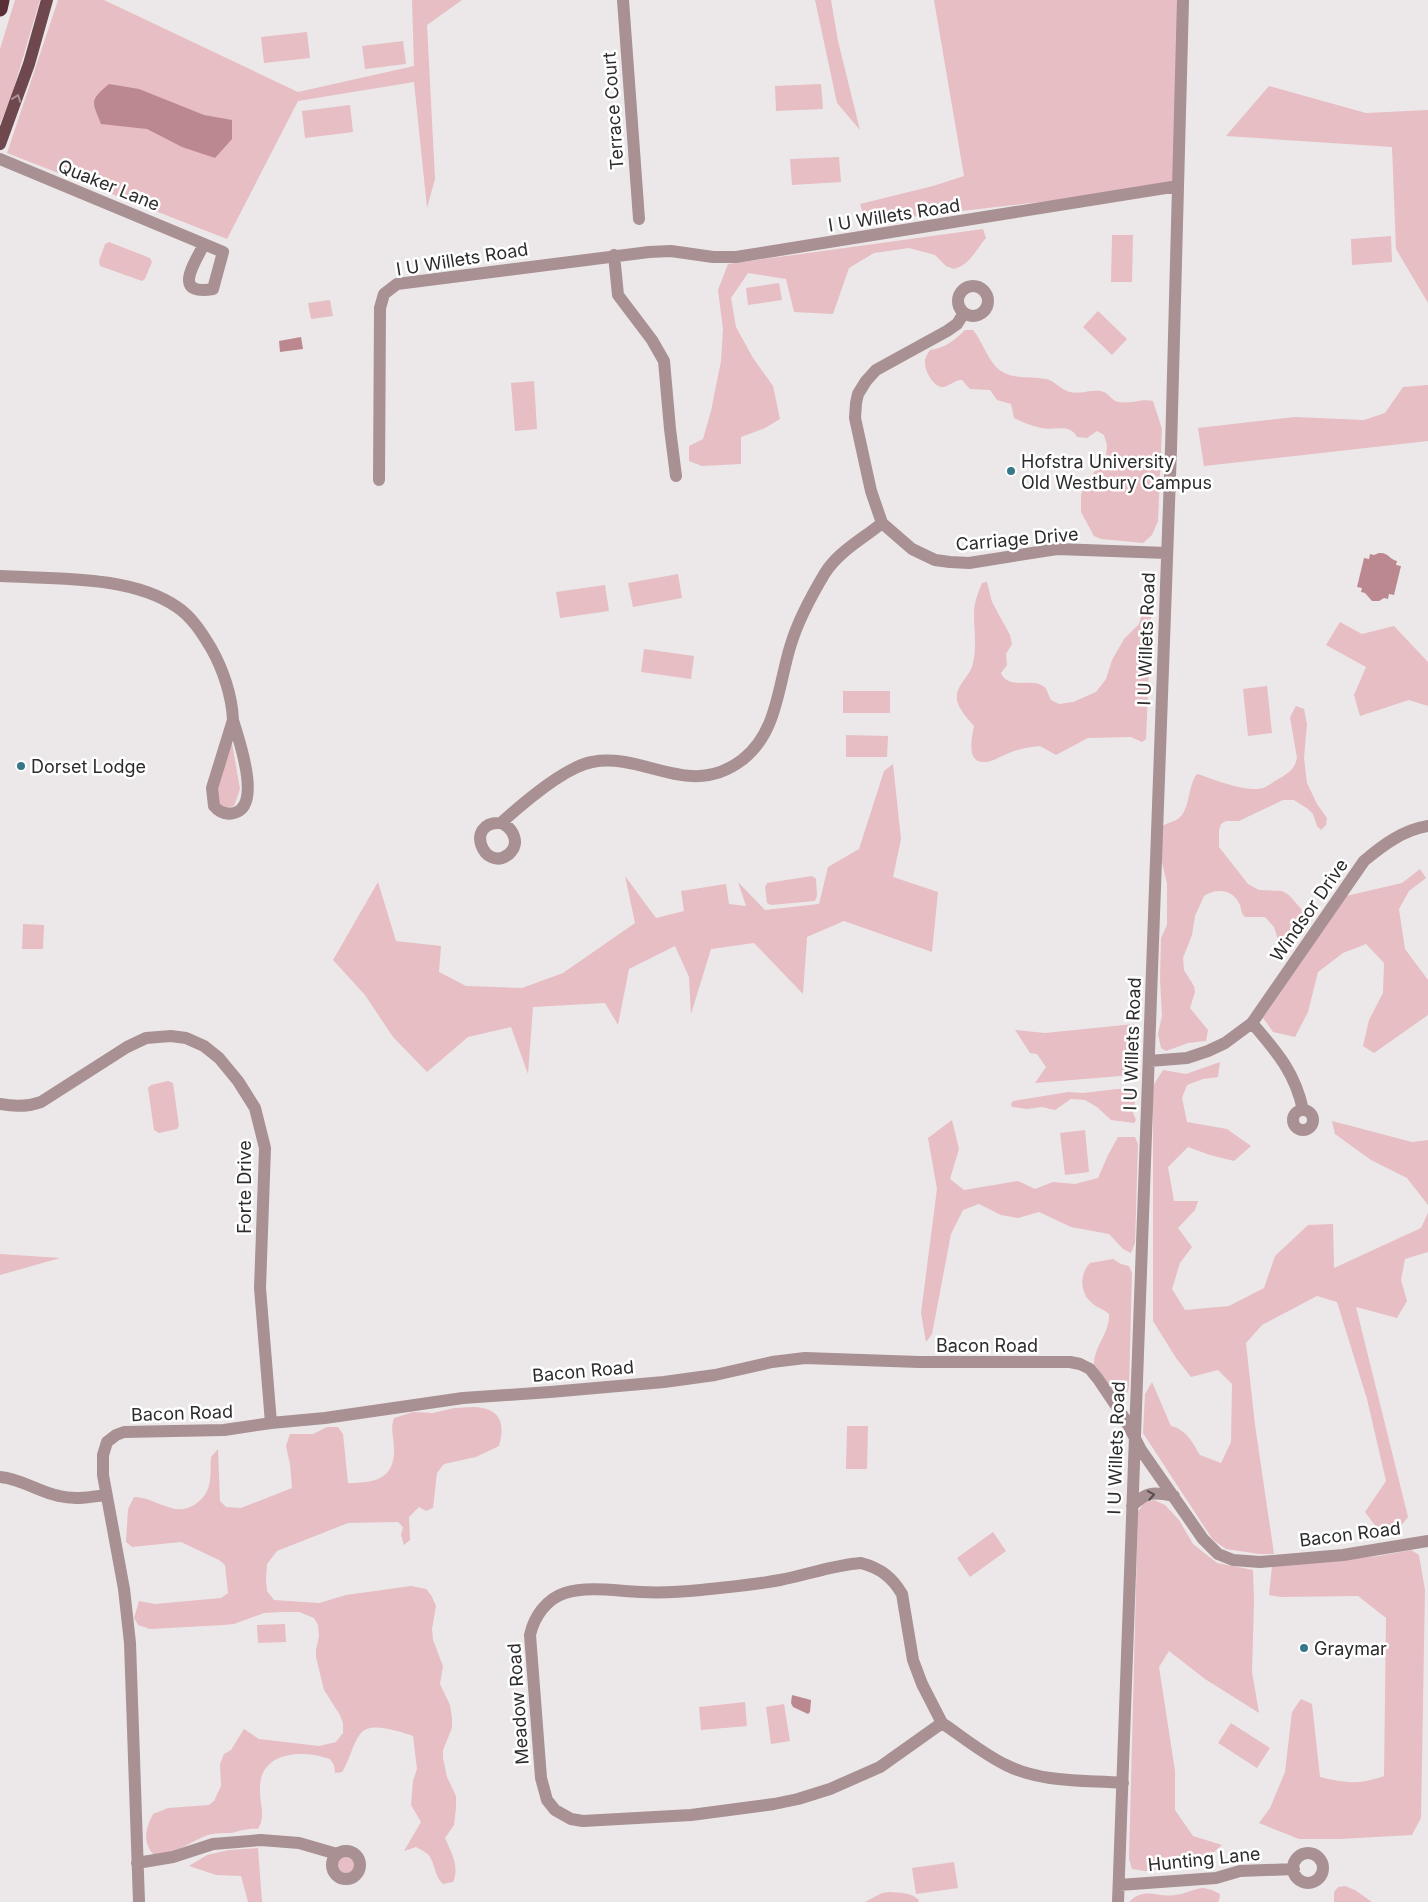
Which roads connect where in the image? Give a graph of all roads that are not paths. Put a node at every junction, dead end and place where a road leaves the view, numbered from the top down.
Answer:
1 (2, 0) edge
2 (47, 0) edge
3 (623, 0) edge
4 (1183, 0) edge
5 (0, 9) edge
6 (0, 144) edge
7 (0, 159) edge
8 (1178, 186) junction
9 (638, 219) dead end
10 (204, 244) dead end
11 (614, 255) junction
12 (964, 313) dead end
13 (676, 476) dead end
14 (379, 480) dead end
15 (882, 523) junction
16 (1167, 553) junction
17 (0, 576) edge
18 (233, 720) junction
19 (501, 823) dead end
20 (1428, 826) edge
21 (1252, 1022) junction
22 (1149, 1061) junction
23 (0, 1104) edge
24 (1303, 1110) dead end
25 (270, 1423) junction
26 (1134, 1436) junction
27 (0, 1477) edge
28 (106, 1495) junction
29 (1174, 1496) junction
30 (1132, 1506) junction
31 (1428, 1541) edge
32 (942, 1723) junction
33 (1123, 1783) junction
34 (337, 1854) dead end
35 (137, 1863) junction
36 (1294, 1869) dead end
37 (1119, 1885) junction
38 (139, 1902) edge
39 (1118, 1902) edge

1 - 5 highway
6 -> 2 main road
3 - 9 street, Terrace Court
4 - 8 street, I U Willets Road
7 - 10 street, Quaker Lane
8 - 11 street, I U Willets Road
8 - 16 street, I U Willets Road
11 - 13 street
11 - 14 street, I U Willets Road
12 - 15 street
15 - 16 street, Carriage Drive
15 - 19 street
16 - 22 street, I U Willets Road
17 - 18 street
18 - 18 street
20 - 21 street, Windsor Drive
21 - 22 street, Windsor Drive
21 - 24 street
22 - 26 street, I U Willets Road
23 - 25 street, Forte Drive
25 - 26 street, Bacon Road
25 - 28 street, Bacon Road
26 - 29 street, Bacon Road
26 - 30 street, I U Willets Road
27 - 28 street
28 - 35 street, Bacon Road
30 -> 29 street
29 - 31 street, Bacon Road
30 - 33 street, I U Willets Road
32 - 32 street, Meadow Road
32 - 33 street, Meadow Road
33 - 37 street, I U Willets Road
34 - 35 street
35 - 38 street, Bacon Road
36 - 37 street, Hunting Lane
37 - 39 street, I U Willets Road

